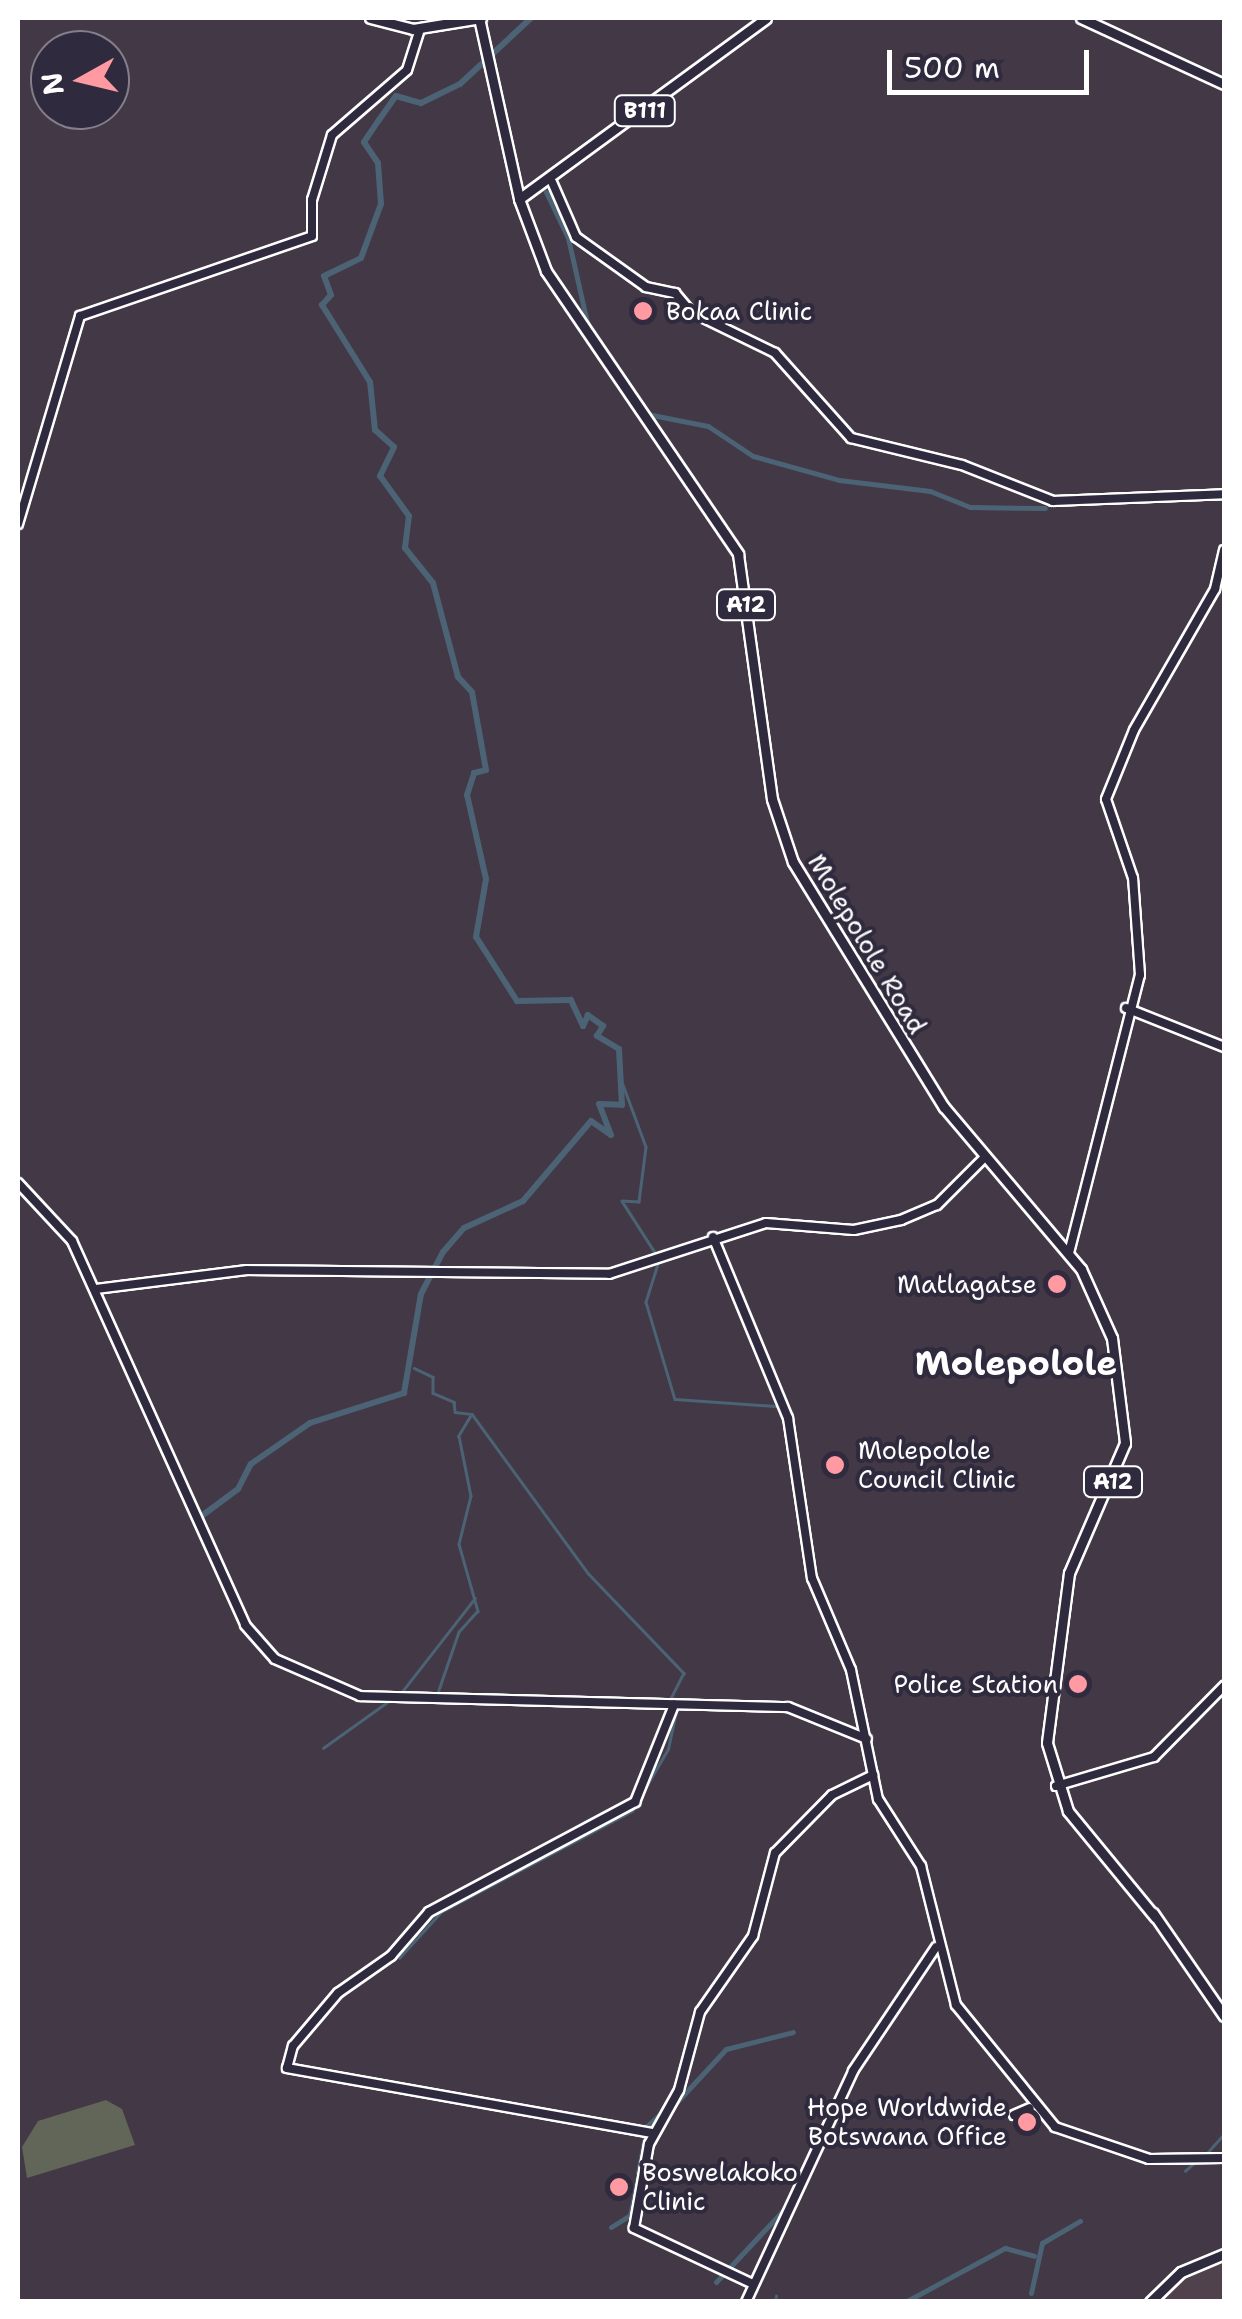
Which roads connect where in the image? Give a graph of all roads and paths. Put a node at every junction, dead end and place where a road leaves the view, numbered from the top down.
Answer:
1 (370, 18) edge
2 (475, 18) edge
3 (766, 18) edge
4 (1080, 18) edge
5 (420, 29) junction
6 (1224, 84) edge
7 (552, 182) junction
8 (516, 185) junction
9 (530, 194) junction
10 (519, 199) junction
11 (1224, 494) edge
12 (18, 524) edge
13 (1224, 550) edge
14 (1126, 1008) junction
15 (1224, 1047) edge
16 (984, 1158) junction
17 (18, 1183) edge
18 (712, 1238) junction
19 (1069, 1253) junction
20 (96, 1289) junction
21 (1224, 1686) edge
22 (671, 1704) junction
23 (867, 1740) junction
24 (873, 1775) junction
25 (1056, 1786) junction
26 (936, 1947) junction
27 (1224, 2016) edge
28 (980, 2037) junction
29 (1030, 2108) junction
30 (1014, 2115) dead end
31 (648, 2132) junction
32 (1107, 2148) junction
33 (1224, 2158) edge
34 (1224, 2254) edge
35 (753, 2284) junction
36 (746, 2302) edge
37 (1150, 2302) edge

1 - 5 main road
2 - 5 main road
2 - 8 main road, Molepolole Road / A12
3 - 7 main road, B111
4 - 6 main road
5 - 12 street
7 - 9 main road, B111
7 - 11 street
8 - 9 main road
8 - 10 main road, Molepolole Road / A12
9 - 10 main road, B111
10 - 16 main road, Molepolole Road / A12
13 - 14 street
14 - 15 street
14 - 19 street
16 - 18 street
16 - 19 main road, Molepolole Road / A12
17 - 20 street
18 - 20 street
18 - 23 street
19 - 25 main road, Molepolole Road / A12
20 - 22 street
21 - 25 street
22 - 23 street
22 - 31 street
23 - 24 street
24 - 26 street
24 - 31 street
25 - 27 main road, Molepolole Road / A12
26 - 28 street
26 - 35 street
28 - 29 street
28 - 32 street
29 - 30 street
29 - 32 street
31 - 35 street
32 - 33 street
34 - 37 main road
35 - 36 street

